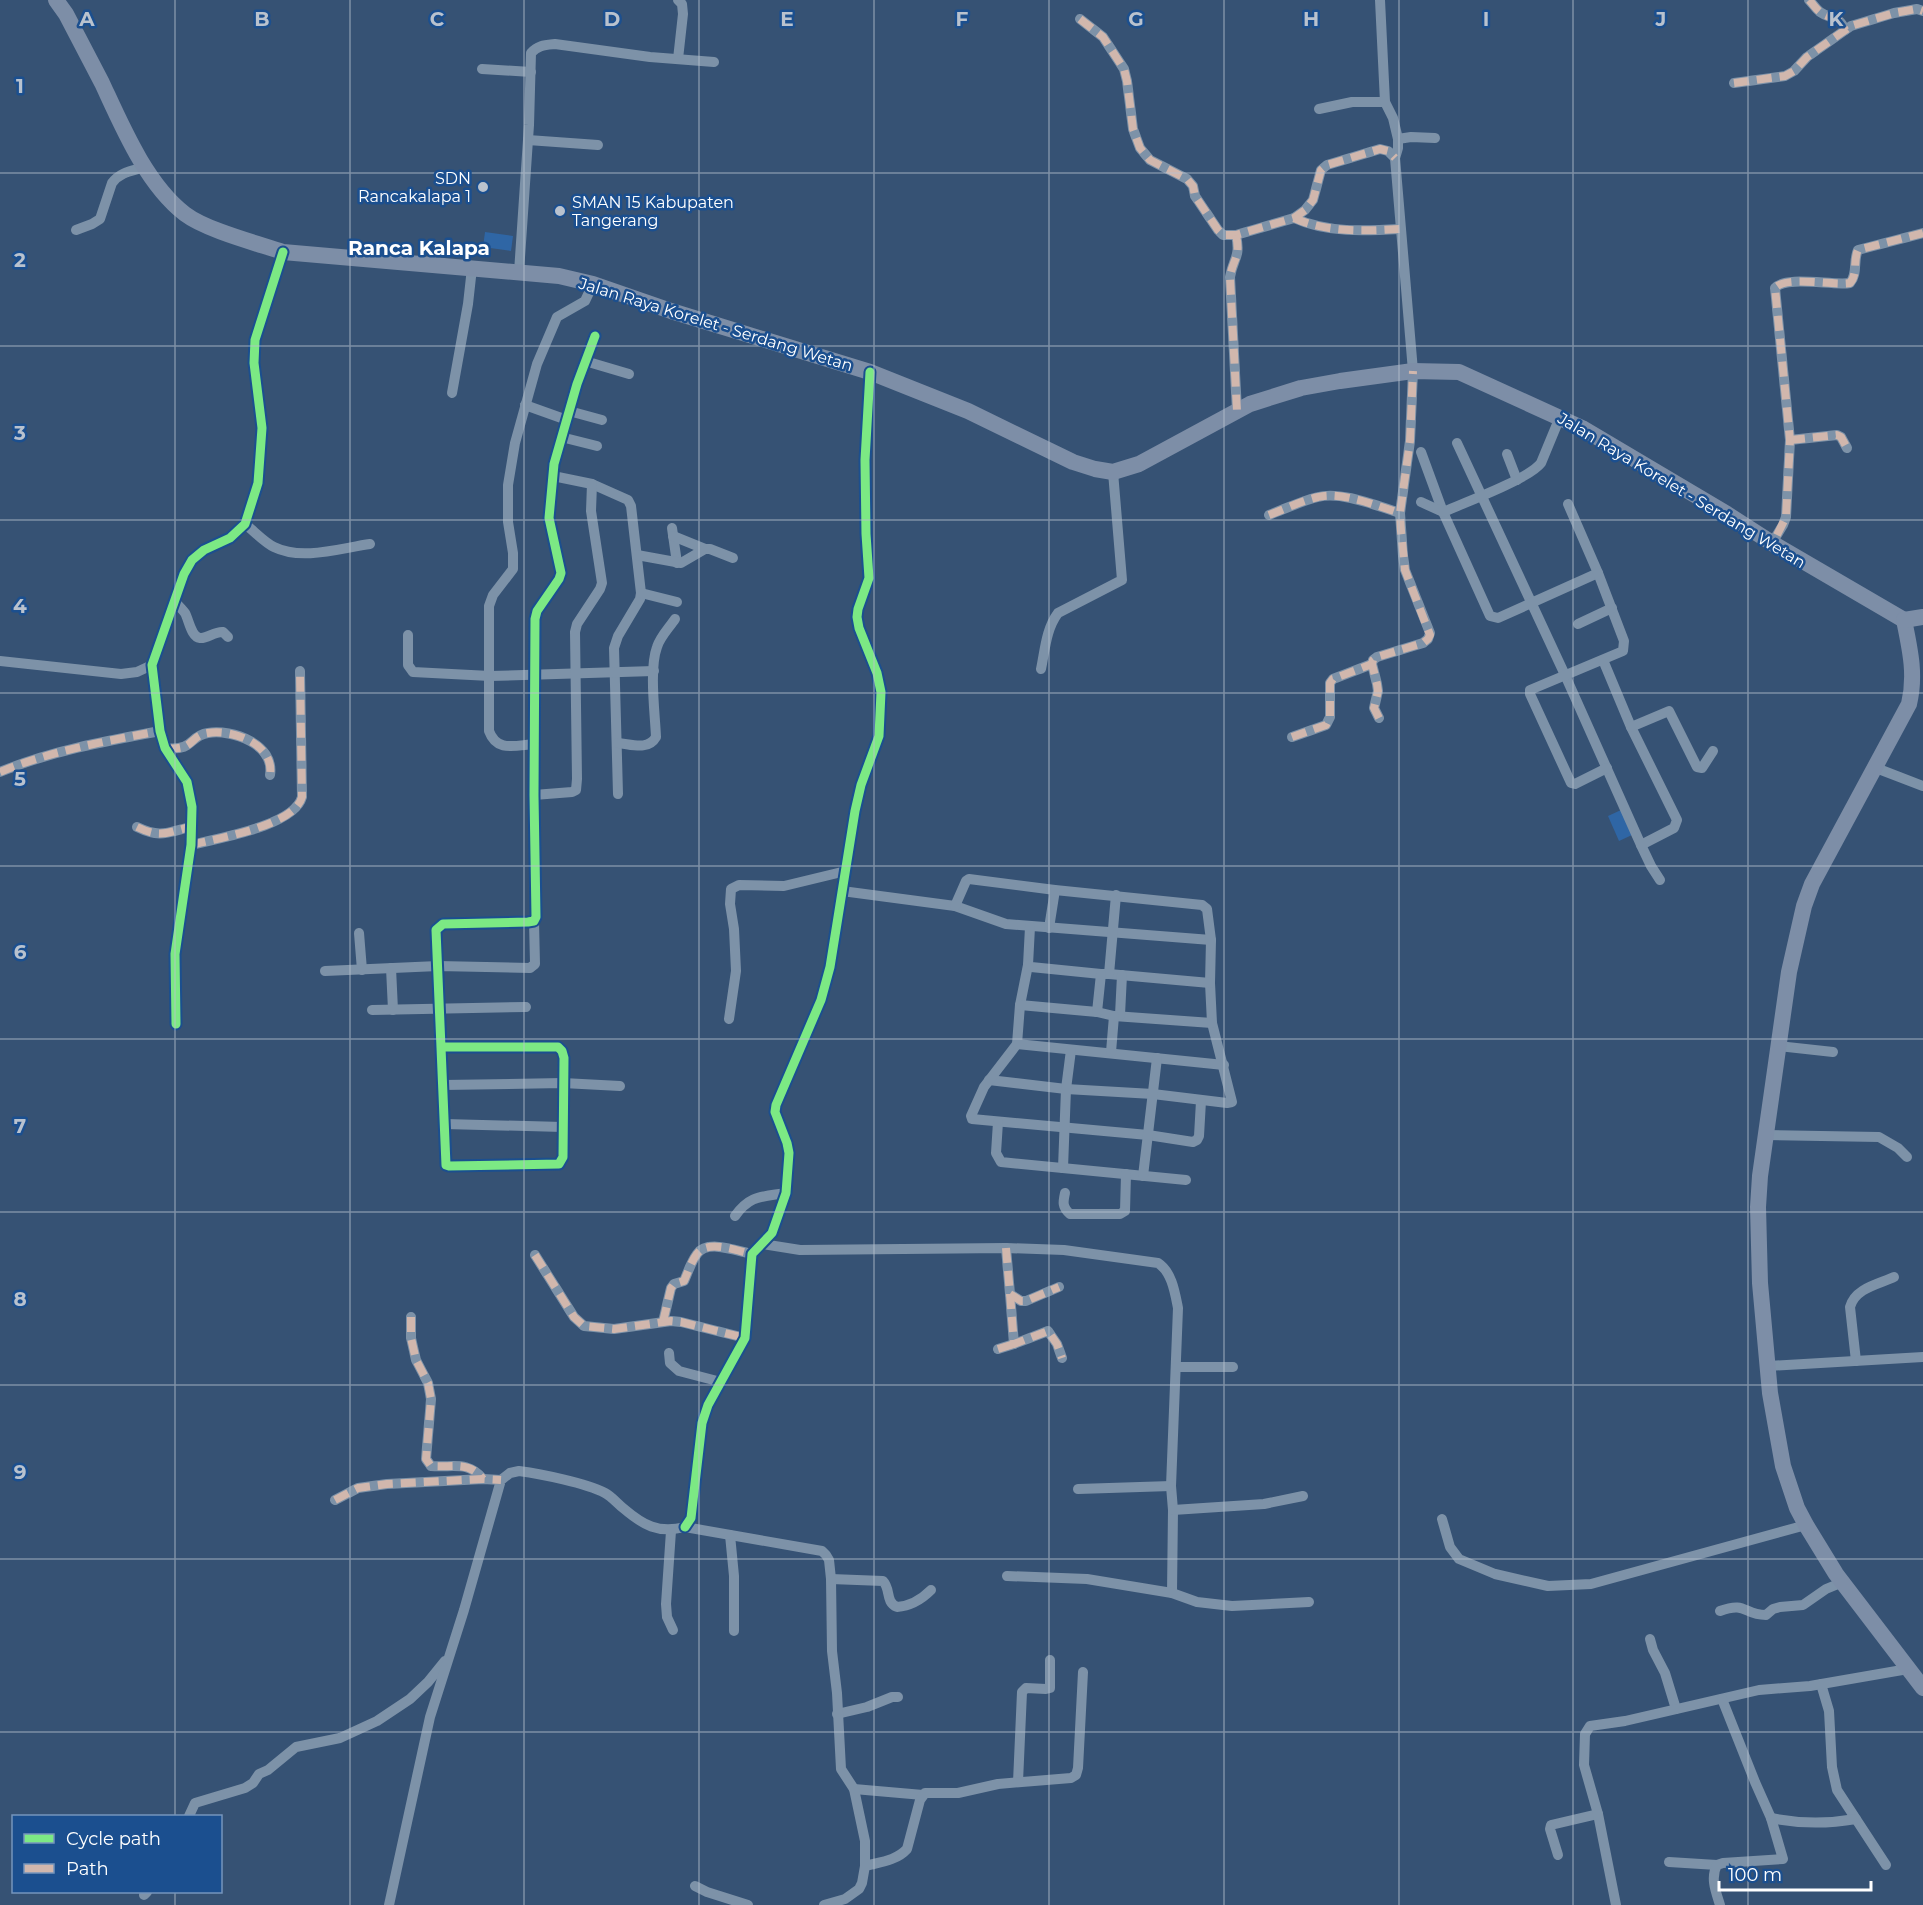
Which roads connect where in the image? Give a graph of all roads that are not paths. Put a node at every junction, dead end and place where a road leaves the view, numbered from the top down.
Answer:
1 (56, 0) edge
2 (678, 0) edge
3 (1380, 0) edge
4 (1809, 0) edge
5 (1921, 0) edge
6 (1923, 11) edge
7 (1080, 20) dead end
8 (1845, 30) junction
9 (678, 59) junction
10 (714, 62) dead end
11 (482, 69) dead end
12 (531, 72) junction
13 (1734, 83) dead end
14 (1386, 102) junction
15 (1319, 109) dead end
16 (1435, 138) dead end
17 (1398, 139) junction
18 (528, 140) junction
19 (598, 145) dead end
20 (1395, 158) junction
21 (145, 167) junction
22 (1294, 218) junction
23 (1400, 229) junction
24 (76, 230) dead end
25 (1923, 233) edge
26 (1236, 235) junction
27 (283, 252) junction
28 (472, 268) junction
29 (519, 272) junction
30 (593, 284) junction
31 (595, 336) dead end
32 (585, 361) junction
33 (1413, 370) junction
34 (870, 372) junction
35 (629, 374) dead end
36 (452, 393) dead end
37 (525, 405) junction
38 (1237, 411) junction
39 (568, 415) junction
40 (1560, 417) junction
41 (602, 420) dead end
42 (561, 437) junction
43 (1790, 440) junction
44 (1457, 442) dead end
45 (597, 446) dead end
46 (1847, 447) dead end
47 (1421, 452) dead end
48 (1507, 453) dead end
49 (1113, 472) junction
50 (553, 476) junction
51 (1516, 480) junction
52 (592, 484) junction
53 (1483, 494) junction
54 (1421, 502) dead end
55 (1568, 504) dead end
56 (1443, 512) junction
57 (1400, 513) junction
58 (1269, 515) dead end
59 (245, 524) junction
60 (1772, 543) junction
61 (370, 544) dead end
62 (705, 549) junction
63 (637, 555) junction
64 (734, 558) dead end
65 (677, 563) junction
66 (1598, 573) junction
67 (641, 593) junction
68 (175, 602) junction
69 (677, 602) dead end
70 (1532, 603) junction
71 (1612, 608) junction
72 (1923, 617) edge
73 (675, 619) dead end
74 (1904, 620) junction
75 (1578, 624) dead end
76 (408, 635) dead end
77 (228, 637) dead end
78 (1603, 660) junction
79 (0, 661) edge
80 (152, 664) junction
81 (1371, 664) junction
82 (1041, 669) dead end
83 (300, 671) dead end
84 (654, 671) junction
85 (614, 673) junction
86 (575, 674) junction
87 (535, 675) junction
88 (1566, 675) junction
89 (490, 676) junction
90 (1379, 718) dead end
91 (1631, 727) junction
92 (160, 731) junction
93 (1292, 737) dead end
94 (618, 742) junction
95 (536, 744) junction
96 (165, 748) junction
97 (1713, 751) dead end
98 (1607, 768) junction
99 (1876, 768) junction
100 (0, 772) edge
101 (270, 775) dead end
102 (1923, 786) edge
103 (618, 794) dead end
104 (534, 795) junction
105 (136, 827) dead end
106 (190, 827) junction
107 (191, 845) junction
108 (1641, 845) junction
109 (846, 871) junction
110 (1660, 880) dead end
111 (1055, 890) junction
112 (842, 891) junction
113 (1116, 895) junction
114 (953, 905) junction
115 (534, 921) junction
116 (1030, 927) junction
117 (1049, 928) junction
118 (359, 933) dead end
119 (1112, 933) junction
120 (1211, 940) junction
121 (1028, 965) junction
122 (438, 966) junction
123 (392, 968) junction
124 (362, 970) junction
125 (325, 971) dead end
126 (1105, 974) junction
127 (1122, 975) junction
128 (1210, 983) junction
129 (1020, 1005) junction
130 (526, 1007) dead end
131 (439, 1009) junction
132 (372, 1010) dead end
133 (393, 1010) junction
134 (1097, 1012) junction
135 (1117, 1015) junction
136 (729, 1019) dead end
137 (1212, 1023) junction
138 (176, 1024) dead end
139 (1017, 1044) junction
140 (1778, 1046) junction
141 (441, 1047) junction
142 (1071, 1050) junction
143 (1111, 1052) junction
144 (1833, 1052) dead end
145 (1157, 1058) junction
146 (1224, 1065) junction
147 (989, 1080) junction
148 (563, 1083) junction
149 (442, 1085) junction
150 (620, 1086) dead end
151 (1066, 1089) junction
152 (1154, 1094) junction
153 (1200, 1101) junction
154 (998, 1122) junction
155 (445, 1124) junction
156 (563, 1126) junction
157 (1065, 1128) junction
158 (1148, 1135) junction
159 (1765, 1135) junction
160 (1907, 1157) dead end
161 (1063, 1168) junction
162 (1126, 1174) junction
163 (1143, 1176) junction
164 (1186, 1180) dead end
165 (786, 1193) junction
166 (1065, 1193) dead end
167 (735, 1216) dead end
168 (762, 1244) junction
169 (1006, 1248) junction
170 (752, 1254) junction
171 (535, 1255) dead end
172 (1894, 1277) dead end
173 (1059, 1287) dead end
174 (1010, 1294) junction
175 (411, 1317) dead end
176 (663, 1322) junction
177 (745, 1338) junction
178 (1014, 1344) junction
179 (998, 1349) dead end
180 (669, 1353) dead end
181 (1923, 1357) edge
182 (1062, 1358) dead end
183 (1856, 1361) junction
184 (1769, 1366) junction
185 (1176, 1367) junction
186 (1233, 1367) dead end
187 (721, 1382) junction
188 (483, 1479) junction
189 (501, 1480) junction
190 (1171, 1486) junction
191 (1078, 1489) dead end
192 (1304, 1496) dead end
193 (335, 1500) dead end
194 (1173, 1510) junction
195 (1442, 1519) dead end
196 (1806, 1525) junction
197 (685, 1527) junction
198 (671, 1531) junction
199 (730, 1535) junction
200 (1008, 1576) dead end
201 (831, 1579) junction
202 (1843, 1582) junction
203 (931, 1590) dead end
204 (1172, 1593) junction
205 (1310, 1602) dead end
206 (1720, 1611) dead end
207 (673, 1630) dead end
208 (734, 1631) dead end
209 (1650, 1639) dead end
210 (449, 1656) junction
211 (1050, 1660) dead end
212 (1908, 1669) junction
213 (1083, 1672) dead end
214 (1821, 1684) junction
215 (1923, 1688) edge
216 (898, 1697) dead end
217 (1722, 1699) junction
218 (1676, 1709) junction
219 (837, 1714) junction
220 (1018, 1782) junction
221 (854, 1789) junction
222 (923, 1796) junction
223 (1598, 1814) junction
224 (189, 1815) edge
225 (1771, 1818) junction
226 (1856, 1819) junction
227 (1558, 1855) dead end
228 (1669, 1862) dead end
229 (1717, 1865) junction
230 (1886, 1865) dead end
231 (865, 1866) junction
232 (695, 1886) dead end
233 (847, 1902) edge
234 (389, 1905) edge
235 (747, 1905) edge
236 (824, 1905) edge
237 (1616, 1905) edge
238 (1720, 1905) edge

1 - 21 main road, Jalan Raya Korelet - Serdang Wetan
2 - 9 street
3 - 14 street
4 - 8 street
5 - 6 street
6 - 8 street
7 - 26 street
8 - 13 street
9 - 10 street
9 - 12 street
11 - 12 street
12 - 18 street
14 - 15 street
14 - 17 street
16 - 17 street
17 - 20 street
18 - 19 street
18 - 29 street
20 - 22 street
20 - 23 street
21 - 24 street
21 - 27 main road, Jalan Raya Korelet - Serdang Wetan
22 - 23 street
22 - 26 street
23 - 33 street
25 - 43 street
26 - 38 street
27 - 28 main road, Jalan Raya Korelet - Serdang Wetan
27 - 59 street
28 - 29 main road, Jalan Raya Korelet - Serdang Wetan
28 - 36 street
29 - 30 main road, Jalan Raya Korelet - Serdang Wetan
30 - 34 main road, Jalan Raya Korelet - Serdang Wetan
30 - 37 street
31 - 32 street
32 - 35 street
32 - 39 street
33 - 38 main road, Jalan Raya Korelet - Serdang Wetan
33 - 40 main road, Jalan Raya Korelet - Serdang Wetan
33 - 57 street
34 - 49 main road, Jalan Raya Korelet - Serdang Wetan
34 - 109 street
37 - 39 street
37 - 89 street
38 - 49 main road, Jalan Raya Korelet - Serdang Wetan
39 - 41 street
39 - 42 street
40 - 51 street
40 - 60 main road, Jalan Raya Korelet - Serdang Wetan
42 - 45 street
42 - 50 street
43 - 46 street
43 - 60 street
44 - 53 street
47 - 56 street
48 - 51 street
49 - 82 street
50 - 52 street
50 - 87 street
51 - 53 street
52 - 63 street
52 - 86 street
53 - 56 street
53 - 70 street
54 - 56 street
55 - 66 street
56 - 70 street
57 - 58 street
57 - 81 street
59 - 61 street
59 - 68 street
60 - 74 main road, Jalan Raya Korelet - Serdang Wetan
62 - 64 street
62 - 65 street
62 - 65 street
63 - 65 street
63 - 67 street
66 - 70 street
66 - 71 street
67 - 69 street
67 - 85 street
68 - 77 street
68 - 80 street
70 - 88 street
71 - 75 street
71 - 78 street
72 - 74 main road
73 - 84 street
74 - 99 main road
76 - 89 street
78 - 88 street
78 - 91 street
79 - 80 street
80 - 92 street
81 - 90 street
81 - 93 street
83 - 107 street
84 - 85 street
84 - 94 street
85 - 86 street
85 - 94 street
86 - 87 street
86 - 104 street
87 - 89 street
87 - 95 street
88 - 98 street
88 - 98 street
89 - 95 street
91 - 97 street
91 - 108 street
92 - 96 street
92 - 100 street
94 - 103 street
95 - 104 street
96 - 101 street
96 - 106 street
98 - 108 street
99 - 102 street
99 - 140 main road
104 - 115 street
105 - 106 street
106 - 107 street
107 - 138 street
108 - 110 street
109 - 112 street
109 - 136 street
111 - 113 street
111 - 114 street
111 - 117 street
112 - 114 street
112 - 165 street
113 - 119 street
113 - 120 street
114 - 116 street
115 - 122 street
115 - 122 street
116 - 117 street
116 - 121 street
117 - 119 street
118 - 124 street
119 - 120 street
119 - 126 street
120 - 128 street
121 - 126 street
121 - 129 street
122 - 123 street
122 - 131 street
123 - 124 street
123 - 133 street
124 - 125 street
126 - 127 street
126 - 134 street
127 - 128 street
127 - 135 street
128 - 137 street
129 - 134 street
129 - 139 street
130 - 131 street
131 - 133 street
131 - 141 street
132 - 133 street
134 - 135 street
135 - 137 street
135 - 143 street
137 - 146 street
139 - 142 street
139 - 147 street
140 - 144 street
140 - 159 main road
141 - 148 street
141 - 149 street
142 - 143 street
142 - 151 street
143 - 145 street
145 - 146 street
145 - 152 street
146 - 153 street
147 - 151 street
147 - 154 street
148 - 149 street
148 - 150 street
148 - 156 street
149 - 155 street
151 - 152 street
151 - 157 street
152 - 153 street
152 - 158 street
153 - 158 street
154 - 157 street
154 - 161 street
155 - 156 street
155 - 156 street
157 - 158 street
157 - 161 street
158 - 163 street
159 - 160 street
159 - 184 main road
161 - 162 street
162 - 163 street
162 - 166 street
163 - 164 street
165 - 167 street
165 - 168 street
168 - 169 street
168 - 170 street
169 - 174 street
169 - 185 street
170 - 176 street
170 - 177 street
171 - 176 street
172 - 183 street
173 - 174 street
174 - 178 street
175 - 188 street
176 - 177 street
177 - 187 street
178 - 179 street
178 - 182 street
180 - 187 street
181 - 183 street
183 - 184 street
184 - 196 main road
185 - 186 street
185 - 190 street
187 - 197 street
188 - 189 street
188 - 193 street
189 - 198 street
189 - 210 street
190 - 191 street
190 - 194 street
192 - 194 street
194 - 204 street
195 - 196 street
196 - 202 main road
197 - 198 street
197 - 199 street
198 - 207 street
199 - 201 street
199 - 208 street
200 - 204 street
201 - 203 street
201 - 219 street
202 - 206 street
202 - 212 main road
204 - 205 street
209 - 218 street
210 - 224 street
210 - 234 street
211 - 220 street
212 - 214 street
212 - 215 main road
213 - 220 street
214 - 217 street
214 - 226 street
216 - 219 street
217 - 218 street
217 - 225 street
218 - 223 street
219 - 221 street
220 - 222 street
221 - 222 street
221 - 231 street
222 - 231 street
223 - 227 street
223 - 237 street
225 - 226 street
225 - 229 street
226 - 230 street
228 - 229 street
229 - 238 street
231 - 233 street
232 - 235 street
233 - 236 street

